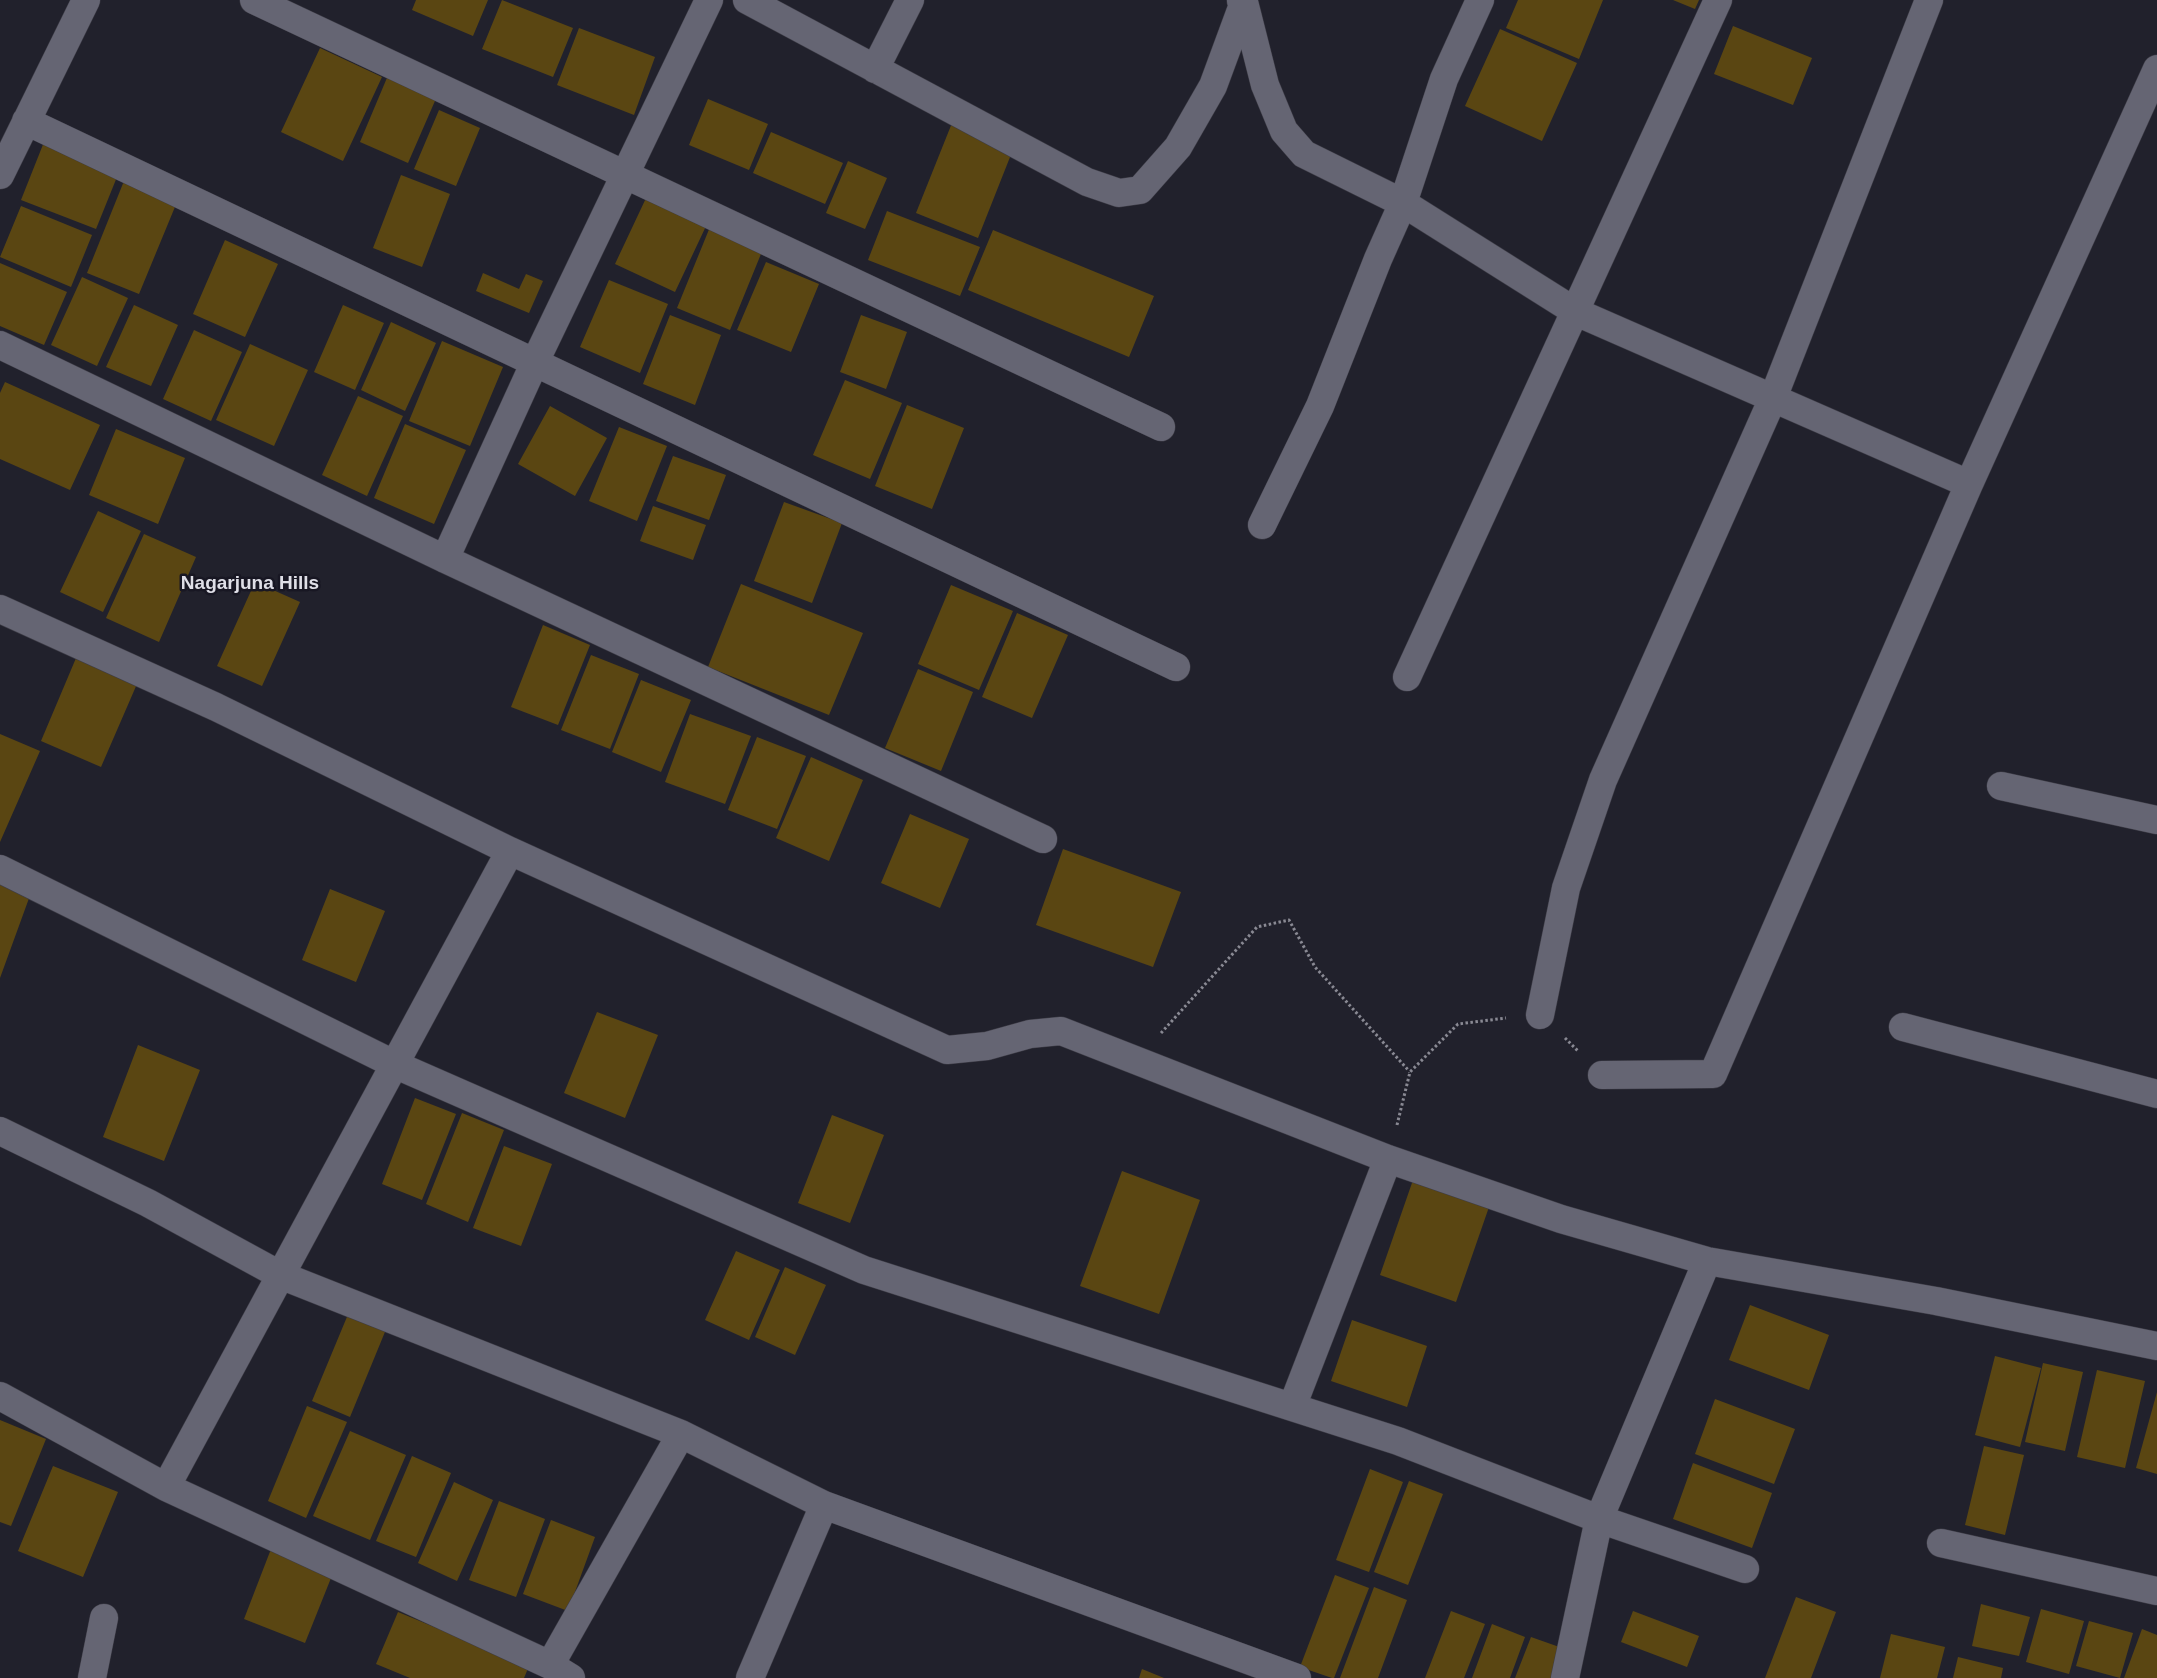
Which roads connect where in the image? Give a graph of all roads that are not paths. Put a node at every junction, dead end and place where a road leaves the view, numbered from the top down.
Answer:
1 (86, 0) edge
2 (254, 0) edge
3 (709, 0) edge
4 (747, 0) edge
5 (910, 0) edge
6 (1480, 0) edge
7 (1718, 0) edge
8 (1929, 0) edge
9 (1242, 1) edge
10 (876, 69) junction
11 (2157, 69) edge
12 (26, 120) junction
13 (0, 175) edge
14 (625, 176) junction
15 (1403, 204) junction
16 (1576, 312) junction
17 (0, 345) edge
18 (534, 364) junction
19 (1773, 398) junction
20 (1162, 427) dead end
21 (1968, 484) junction
22 (1262, 525) dead end
23 (445, 559) junction
24 (1, 611) edge
25 (1176, 667) dead end
26 (1407, 677) dead end
27 (2001, 786) dead end
28 (2157, 820) edge
29 (1043, 839) dead end
30 (510, 851) junction
31 (0, 869) edge
32 (1540, 1014) dead end
33 (1903, 1027) dead end
34 (396, 1065) junction
35 (1602, 1074) dead end
36 (2157, 1094) edge
37 (0, 1131) edge
38 (1388, 1159) junction
39 (1706, 1261) junction
40 (280, 1275) junction
41 (2157, 1346) edge
42 (0, 1396) edge
43 (1292, 1407) junction
44 (681, 1434) junction
45 (166, 1487) junction
46 (824, 1505) junction
47 (1600, 1519) junction
48 (1941, 1543) dead end
49 (1745, 1569) dead end
50 (2157, 1591) edge
51 (104, 1618) dead end
52 (561, 1672) edge
53 (92, 1678) edge
54 (750, 1678) edge
55 (1297, 1678) edge
56 (1565, 1678) edge

1 - 12 street
2 - 14 street
3 - 14 street
4 - 10 street
5 - 10 street
6 - 15 street
7 - 16 street
8 - 19 street
9 - 10 street
9 - 15 street
11 - 21 street
12 - 13 street
12 - 18 street
14 - 18 street
14 - 20 street
15 - 16 street
15 - 22 street
16 - 19 street
16 - 26 street
17 - 23 street
18 - 23 street
18 - 25 street
19 - 21 street
19 - 32 street
21 - 35 street
23 - 29 street
24 - 30 street
27 - 28 street
30 - 34 street
30 - 38 street
31 - 34 street
33 - 36 street
34 - 40 street
34 - 43 street
37 - 40 street
38 - 39 street
38 - 43 street
39 - 41 street
39 - 47 street
40 - 44 street
40 - 45 street
42 - 45 street
43 - 47 street
44 - 46 street
44 - 52 street
45 - 52 street
46 - 54 street
46 - 55 street
47 - 49 street
47 - 56 street
48 - 50 street
51 - 53 street

